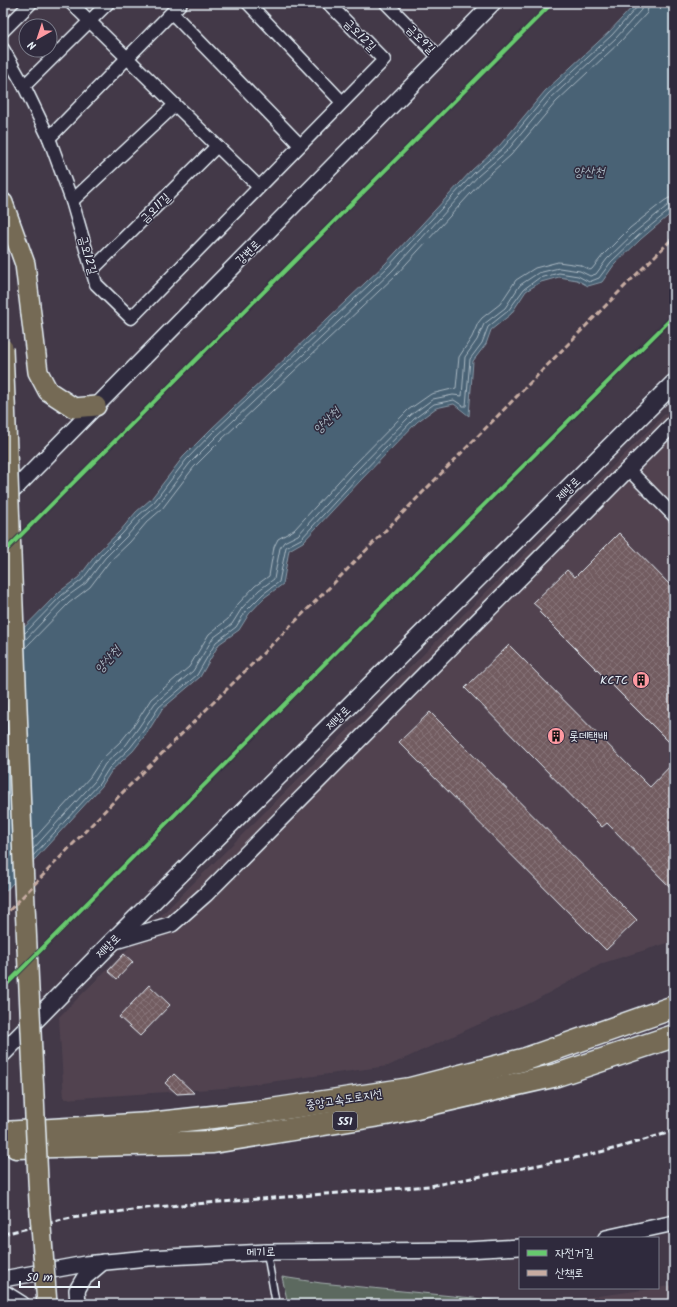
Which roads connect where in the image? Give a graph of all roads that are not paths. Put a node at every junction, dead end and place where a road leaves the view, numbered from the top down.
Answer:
1 (31, 3) edge
2 (71, 3) edge
3 (108, 3) edge
4 (181, 3) edge
5 (248, 3) edge
6 (328, 3) edge
7 (386, 3) edge
8 (494, 3) edge
9 (172, 12) junction
10 (89, 21) junction
11 (3, 31) edge
12 (3, 49) edge
13 (127, 58) junction
14 (440, 58) junction
15 (24, 86) junction
16 (342, 102) junction
17 (175, 105) junction
18 (49, 138) junction
19 (217, 146) junction
20 (300, 146) junction
21 (259, 187) junction
22 (72, 201) junction
23 (3, 203) edge
24 (92, 270) junction
25 (3, 348) edge
26 (674, 383) edge
27 (96, 406) junction
28 (674, 423) edge
29 (628, 469) junction
30 (3, 500) edge
31 (674, 516) edge
32 (112, 942) junction
33 (674, 1007) edge
34 (674, 1036) edge
35 (3, 1053) edge
36 (6, 1140) edge
37 (674, 1223) edge
38 (611, 1237) edge
39 (519, 1247) edge
40 (267, 1252) junction
41 (103, 1262) junction
42 (3, 1279) edge
43 (3, 1292) edge
44 (22, 1304) edge
45 (47, 1304) edge
46 (78, 1304) edge
47 (276, 1304) edge

1 - 11 street
2 - 10 street
3 - 10 street
4 - 9 street
5 - 16 street
6 - 16 street, 금오12길
7 - 14 street, 금오9길
8 - 14 street, 강변로
9 - 13 street
9 - 20 street
10 - 13 street
10 - 15 street
12 - 15 street, 금오12길
13 - 17 street
13 - 18 street
14 - 27 street, 강변로
15 - 18 street, 금오12길
16 - 20 street, 금오12길
17 - 19 street
17 - 22 street
18 - 22 street, 금오12길
19 - 21 street
19 - 24 street, 금오11길
20 - 21 street, 금오12길
21 - 24 street, 금오12길
22 - 24 street, 금오12길
23 - 27 main road
25 - 45 main road, bridge
26 - 32 main road, 제방로
27 - 30 street, 강변로
28 - 29 street
29 - 31 street
29 - 32 street
32 - 35 main road, 제방로
33 - 36 highway, 중앙고속도로지선 / 551
34 - 36 highway, 중앙고속도로지선 / 551
37 - 38 street
39 - 40 street, 메기로
40 - 41 street, 메기로
40 - 47 lane
41 - 42 street, 메기로
41 - 46 street
43 - 44 street

